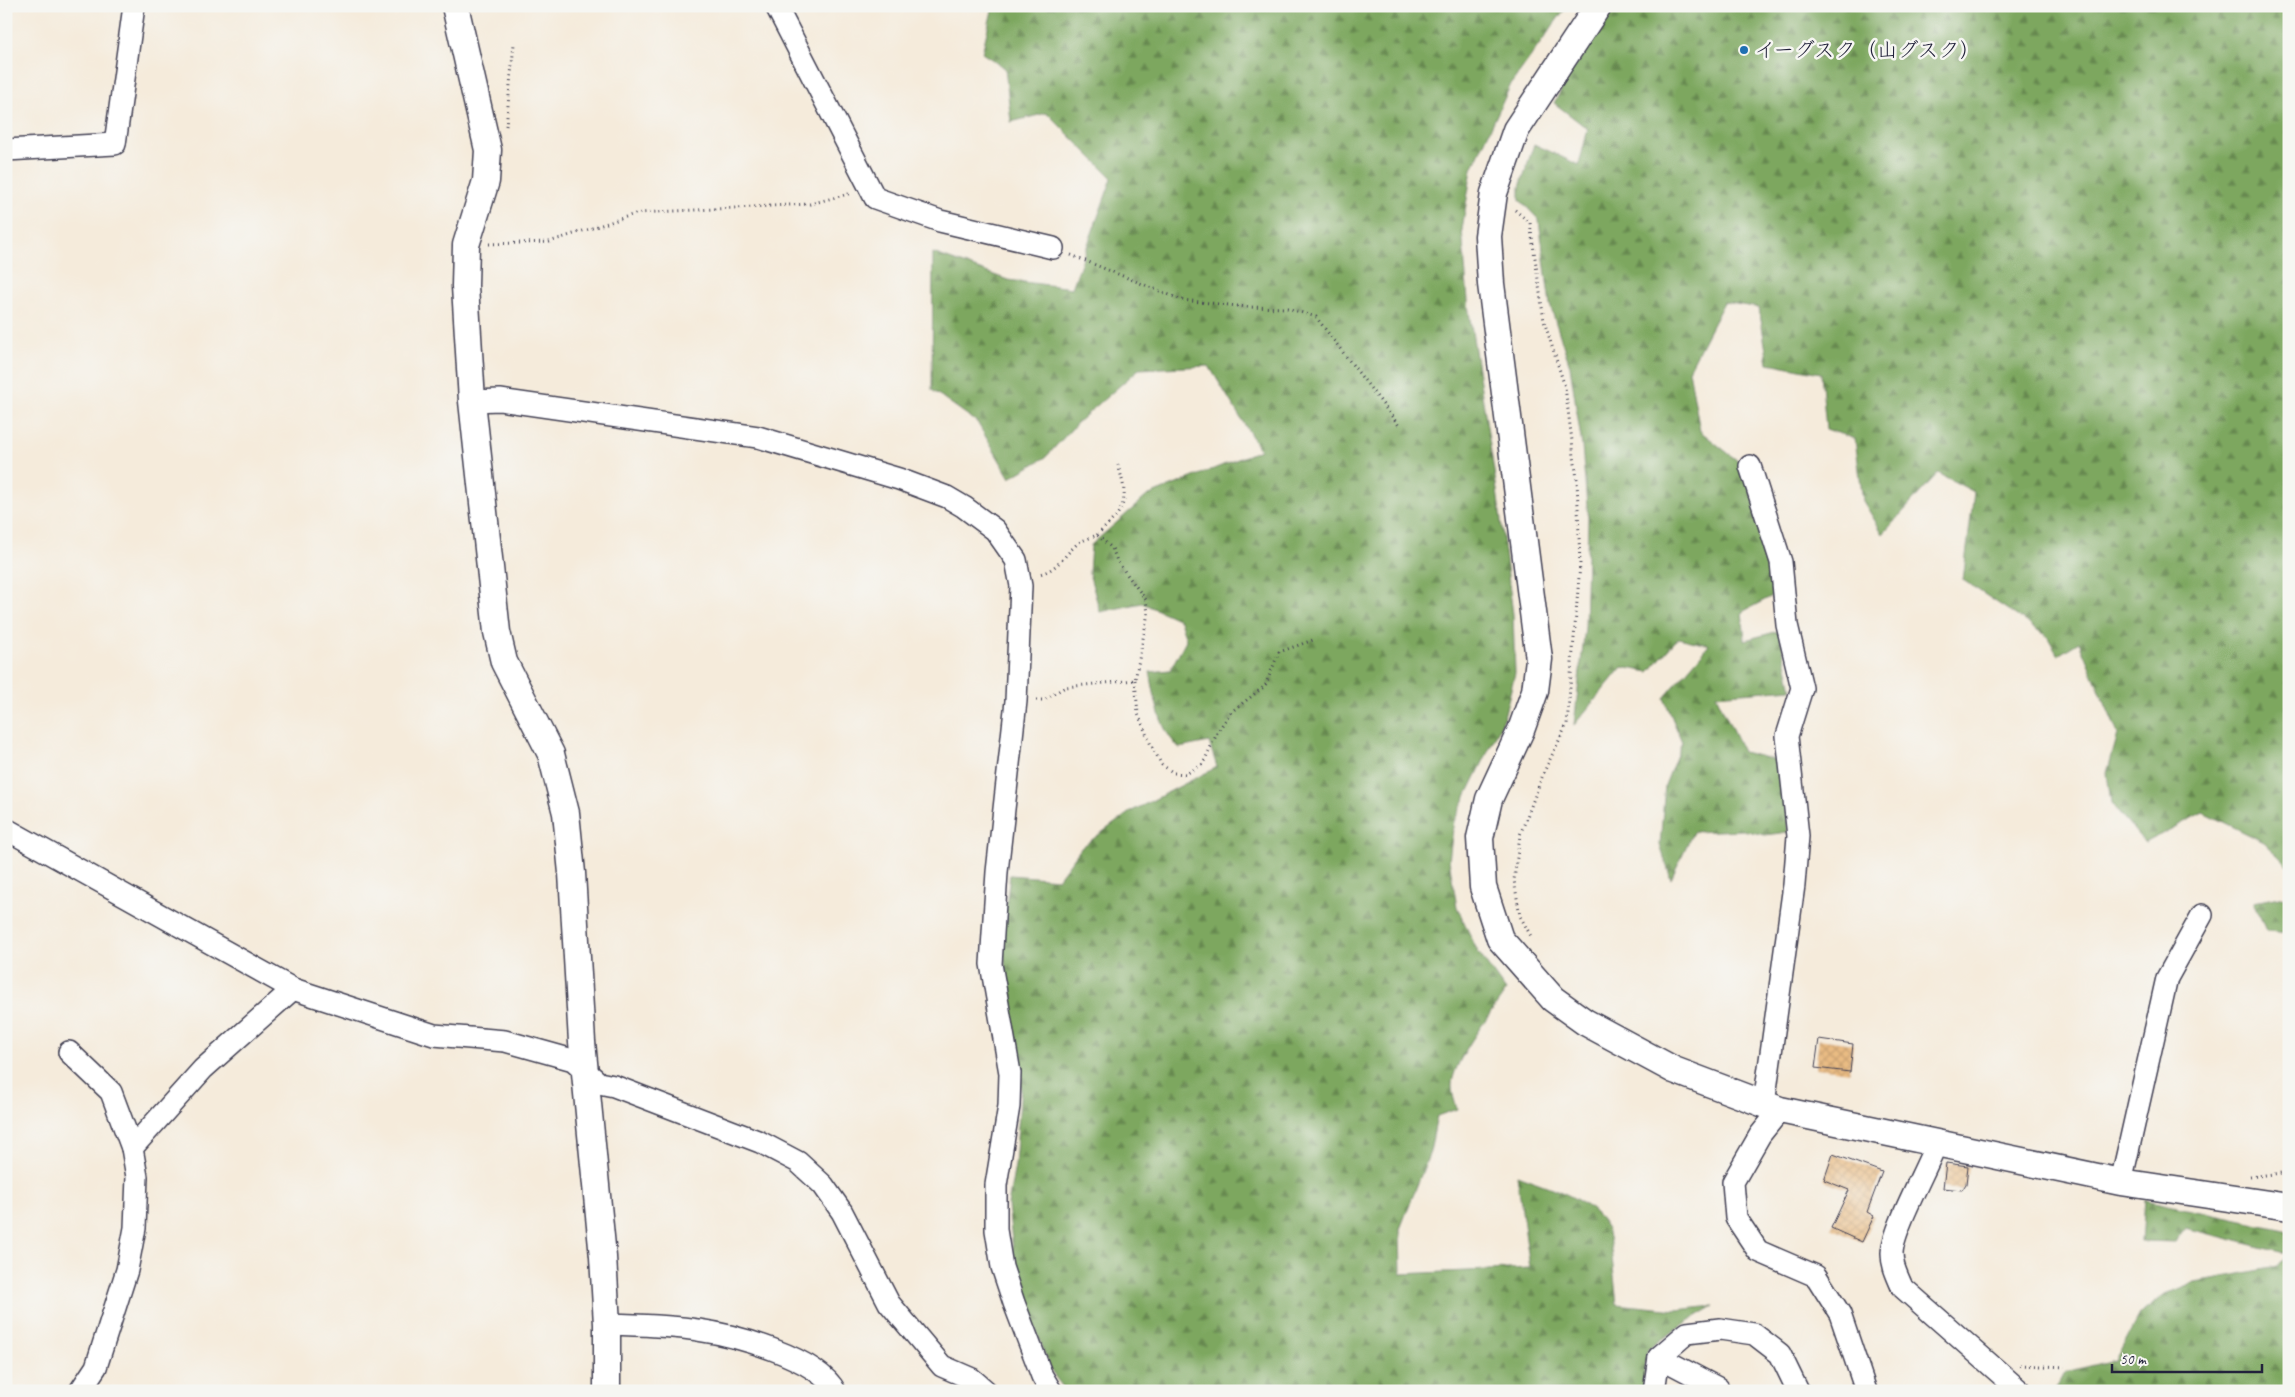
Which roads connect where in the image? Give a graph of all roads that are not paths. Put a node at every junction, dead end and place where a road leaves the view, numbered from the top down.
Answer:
1 (134, 6) edge
2 (455, 6) edge
3 (776, 6) edge
4 (1598, 6) edge
5 (6, 150) edge
6 (1053, 248) road end
7 (472, 401) junction
8 (1750, 466) dead end
9 (6, 829) edge
10 (2202, 915) dead end
11 (294, 988) junction
12 (69, 1052) dead end
13 (586, 1071) junction
14 (1772, 1107) junction
15 (1936, 1144) junction
16 (132, 1148) junction
17 (2120, 1182) junction
18 (2289, 1207) edge
19 (607, 1324) junction
20 (1659, 1356) junction
21 (80, 1391) edge
22 (607, 1391) edge
23 (835, 1391) edge
24 (986, 1391) edge
25 (1051, 1391) edge
26 (1654, 1391) edge
27 (1718, 1391) edge
28 (1798, 1391) edge
29 (1866, 1391) edge
30 (2020, 1391) edge

1 - 5 street
2 - 7 street
3 - 6 street
4 - 14 street
7 - 13 street
7 - 25 street
8 - 14 street
9 - 11 street
10 - 17 street
11 - 13 street
11 - 16 street
12 - 16 street
13 - 19 street
13 - 24 street
14 - 15 street
14 - 29 street
15 - 17 street
15 - 30 street
16 - 21 street
17 - 18 street
19 - 22 street
19 - 23 street
20 - 26 street
20 - 27 street
20 - 28 street

